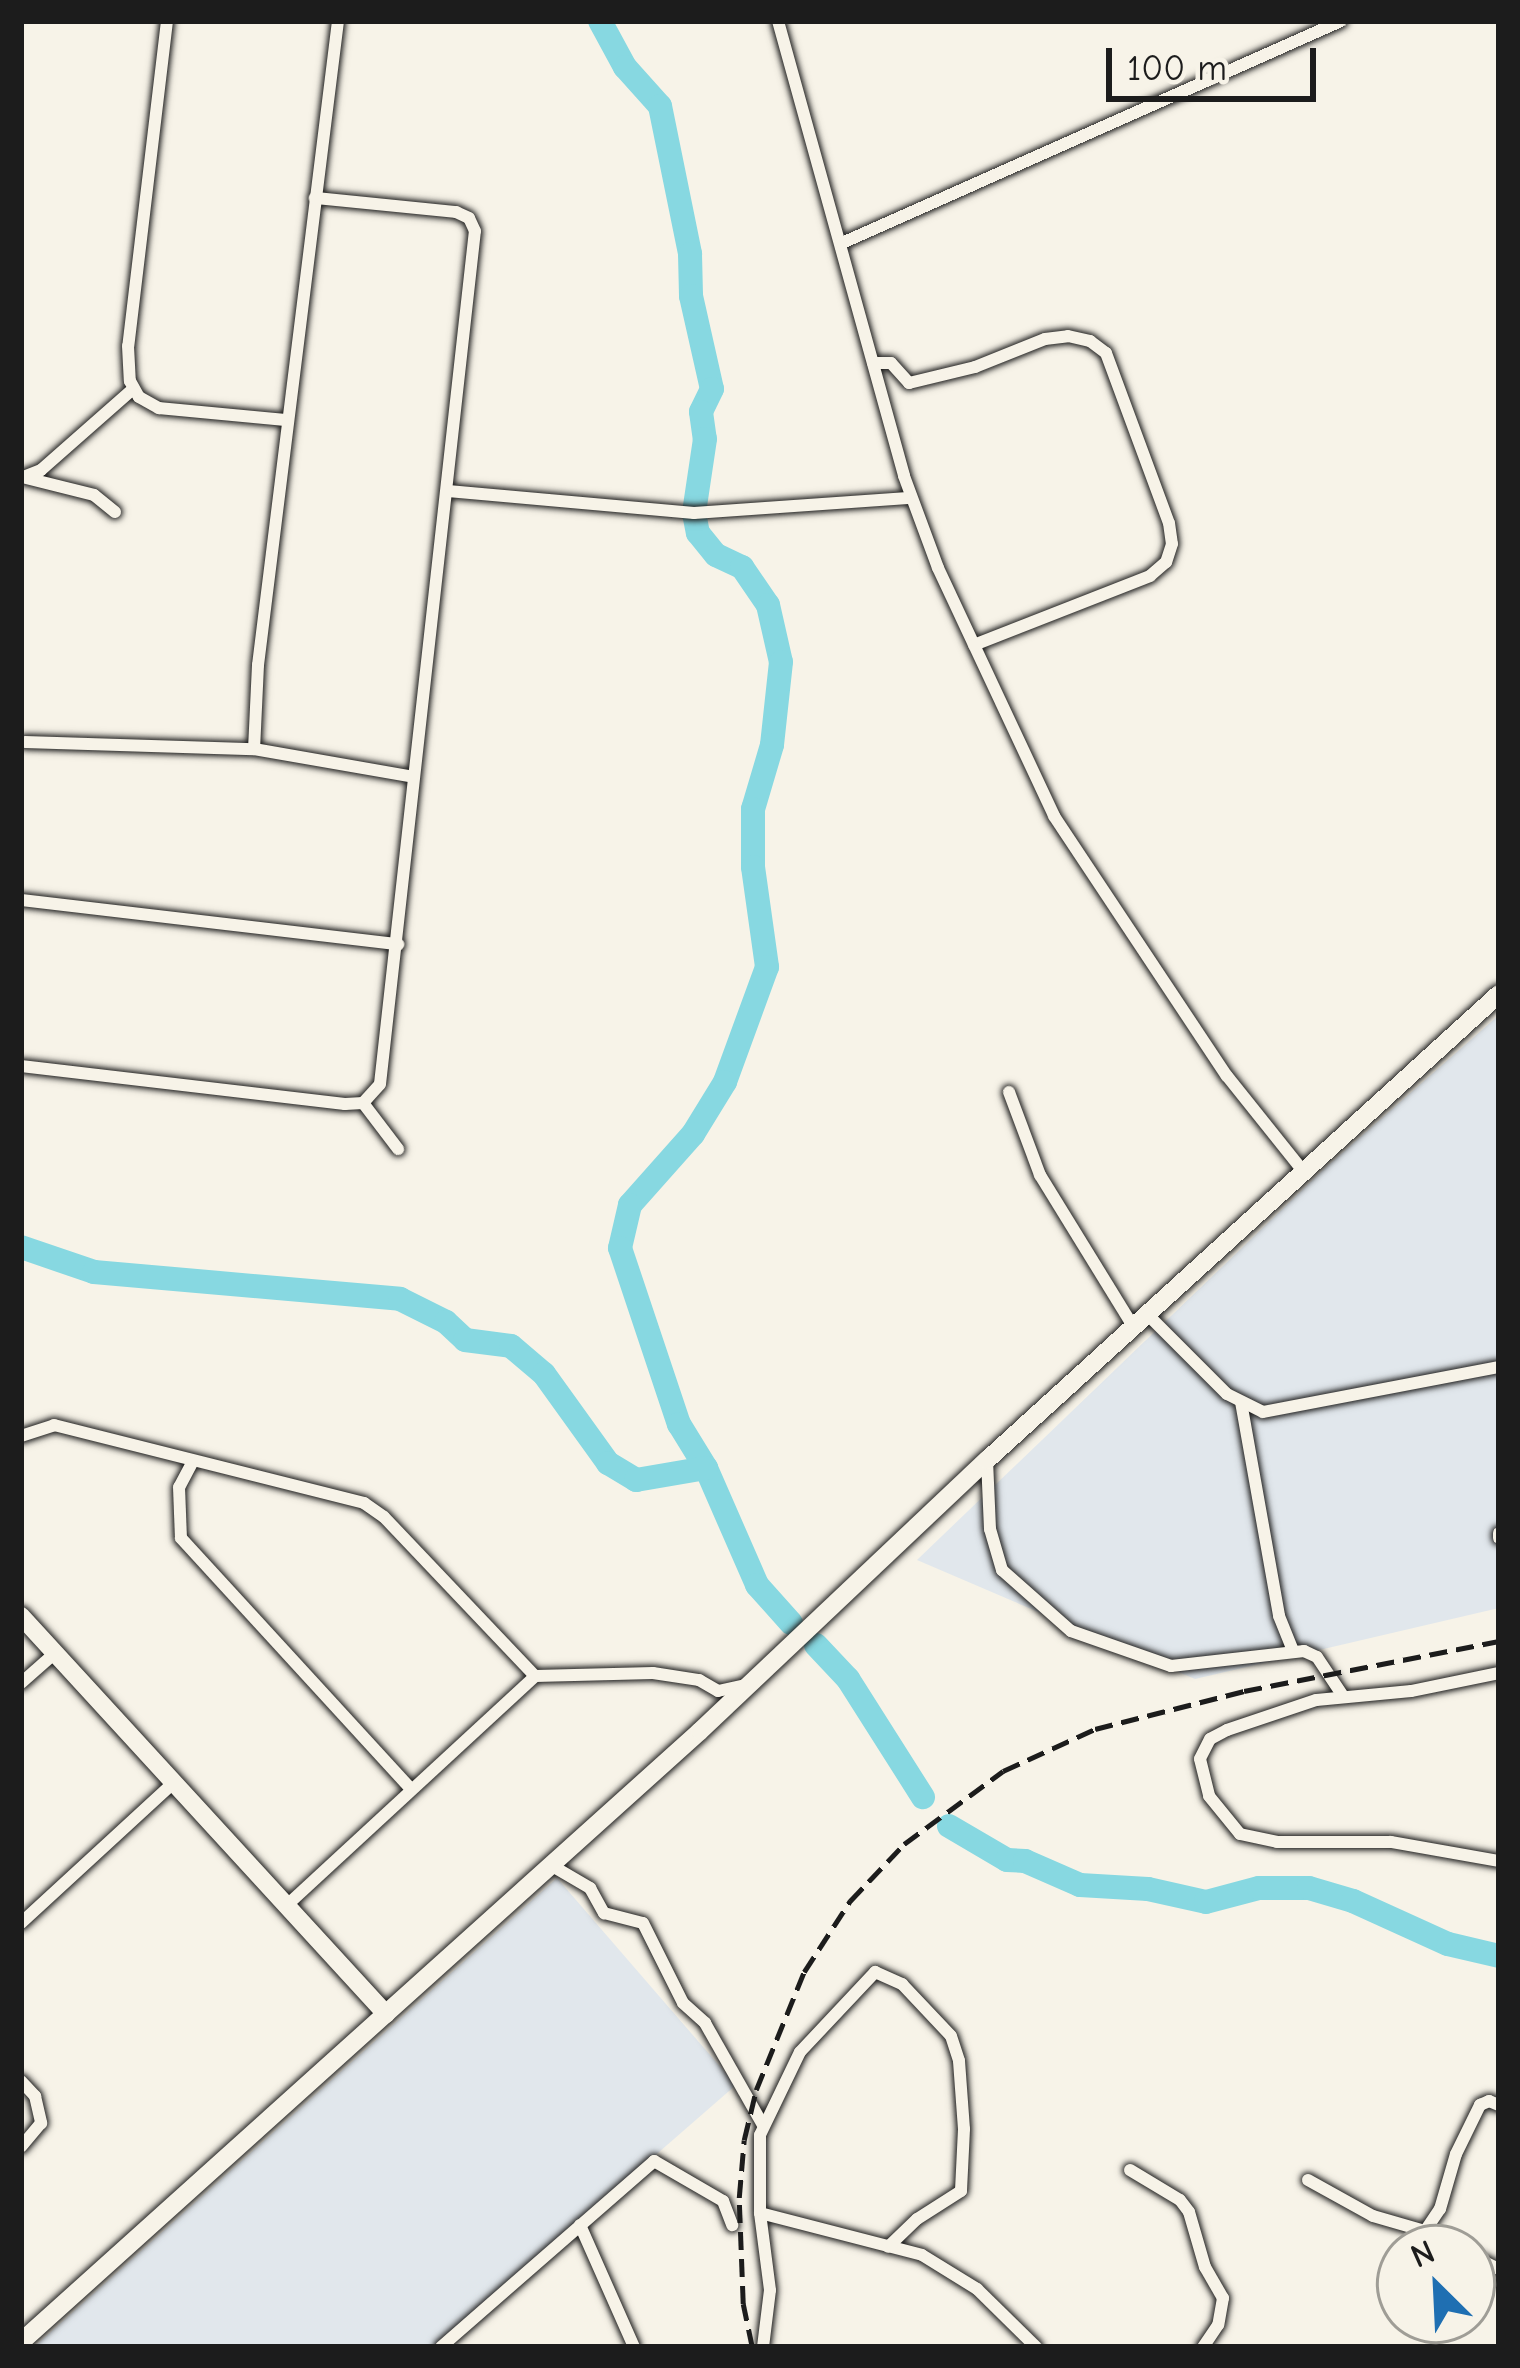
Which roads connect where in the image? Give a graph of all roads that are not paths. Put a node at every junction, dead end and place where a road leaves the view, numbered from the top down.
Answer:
1 (167, 21) edge
2 (338, 21) edge
3 (778, 21) edge
4 (1342, 21) edge
5 (315, 198) junction
6 (842, 244) junction
7 (873, 364) junction
8 (133, 389) junction
9 (287, 420) junction
10 (22, 477) edge
11 (448, 491) junction
12 (911, 498) junction
13 (115, 512) dead end
14 (974, 645) junction
15 (25, 742) dead end
16 (254, 749) junction
17 (414, 777) junction
18 (21, 900) edge
19 (398, 944) junction
20 (1499, 994) edge
21 (21, 1066) edge
22 (1009, 1092) dead end
23 (362, 1103) junction
24 (398, 1149) dead end
25 (1303, 1171) junction
26 (1140, 1320) junction
27 (1499, 1367) edge
28 (1241, 1402) junction
29 (21, 1436) edge
30 (987, 1460) junction
31 (192, 1463) junction
32 (21, 1616) edge
33 (1292, 1648) junction
34 (55, 1653) junction
35 (1499, 1673) edge
36 (535, 1676) junction
37 (21, 1683) edge
38 (752, 1683) junction
39 (1343, 1696) junction
40 (172, 1784) junction
41 (410, 1788) junction
42 (1499, 1861) edge
43 (548, 1864) junction
44 (286, 1906) junction
45 (21, 1923) edge
46 (386, 2014) junction
47 (21, 2081) edge
48 (1499, 2105) edge
49 (763, 2125) junction
50 (21, 2147) edge
51 (1130, 2170) dead end
52 (1308, 2180) dead end
53 (760, 2213) junction
54 (1403, 2224) edge
55 (1430, 2224) edge
56 (580, 2225) junction
57 (732, 2225) dead end
58 (888, 2247) junction
59 (21, 2342) edge
60 (451, 2344) edge
61 (634, 2347) edge
62 (763, 2347) edge
63 (1036, 2347) edge
64 (1203, 2347) edge

1 - 8 street
2 - 5 street
3 - 6 street
4 - 6 street
5 - 9 street
5 - 11 street
6 - 7 street
7 - 12 street
7 - 14 street
8 - 9 street
8 - 10 street
9 - 16 street
10 - 13 street
11 - 12 street
11 - 17 street
12 - 14 street
14 - 25 street
15 - 16 street
16 - 17 street
17 - 19 street
18 - 19 street
19 - 23 street
20 - 25 main road
21 - 23 street
22 - 26 street
23 - 24 street
25 - 26 main road
26 - 28 street
26 - 30 main road
27 - 28 street
28 - 33 street
29 - 31 street
30 - 33 street
30 - 38 main road
31 - 36 street
31 - 41 street
32 - 34 main road
33 - 39 street
34 - 37 street
34 - 40 main road
35 - 39 street
36 - 38 street
36 - 41 street
38 - 43 main road
39 - 42 street
40 - 44 main road
40 - 45 street
41 - 44 street
43 - 46 main road
43 - 49 street
44 - 46 main road
46 - 59 main road
47 - 50 street
48 - 55 street
49 - 53 street
49 - 58 street
51 - 64 street
52 - 54 street
53 - 58 street
53 - 62 street
56 - 57 street
56 - 60 street
56 - 61 street
58 - 63 street

